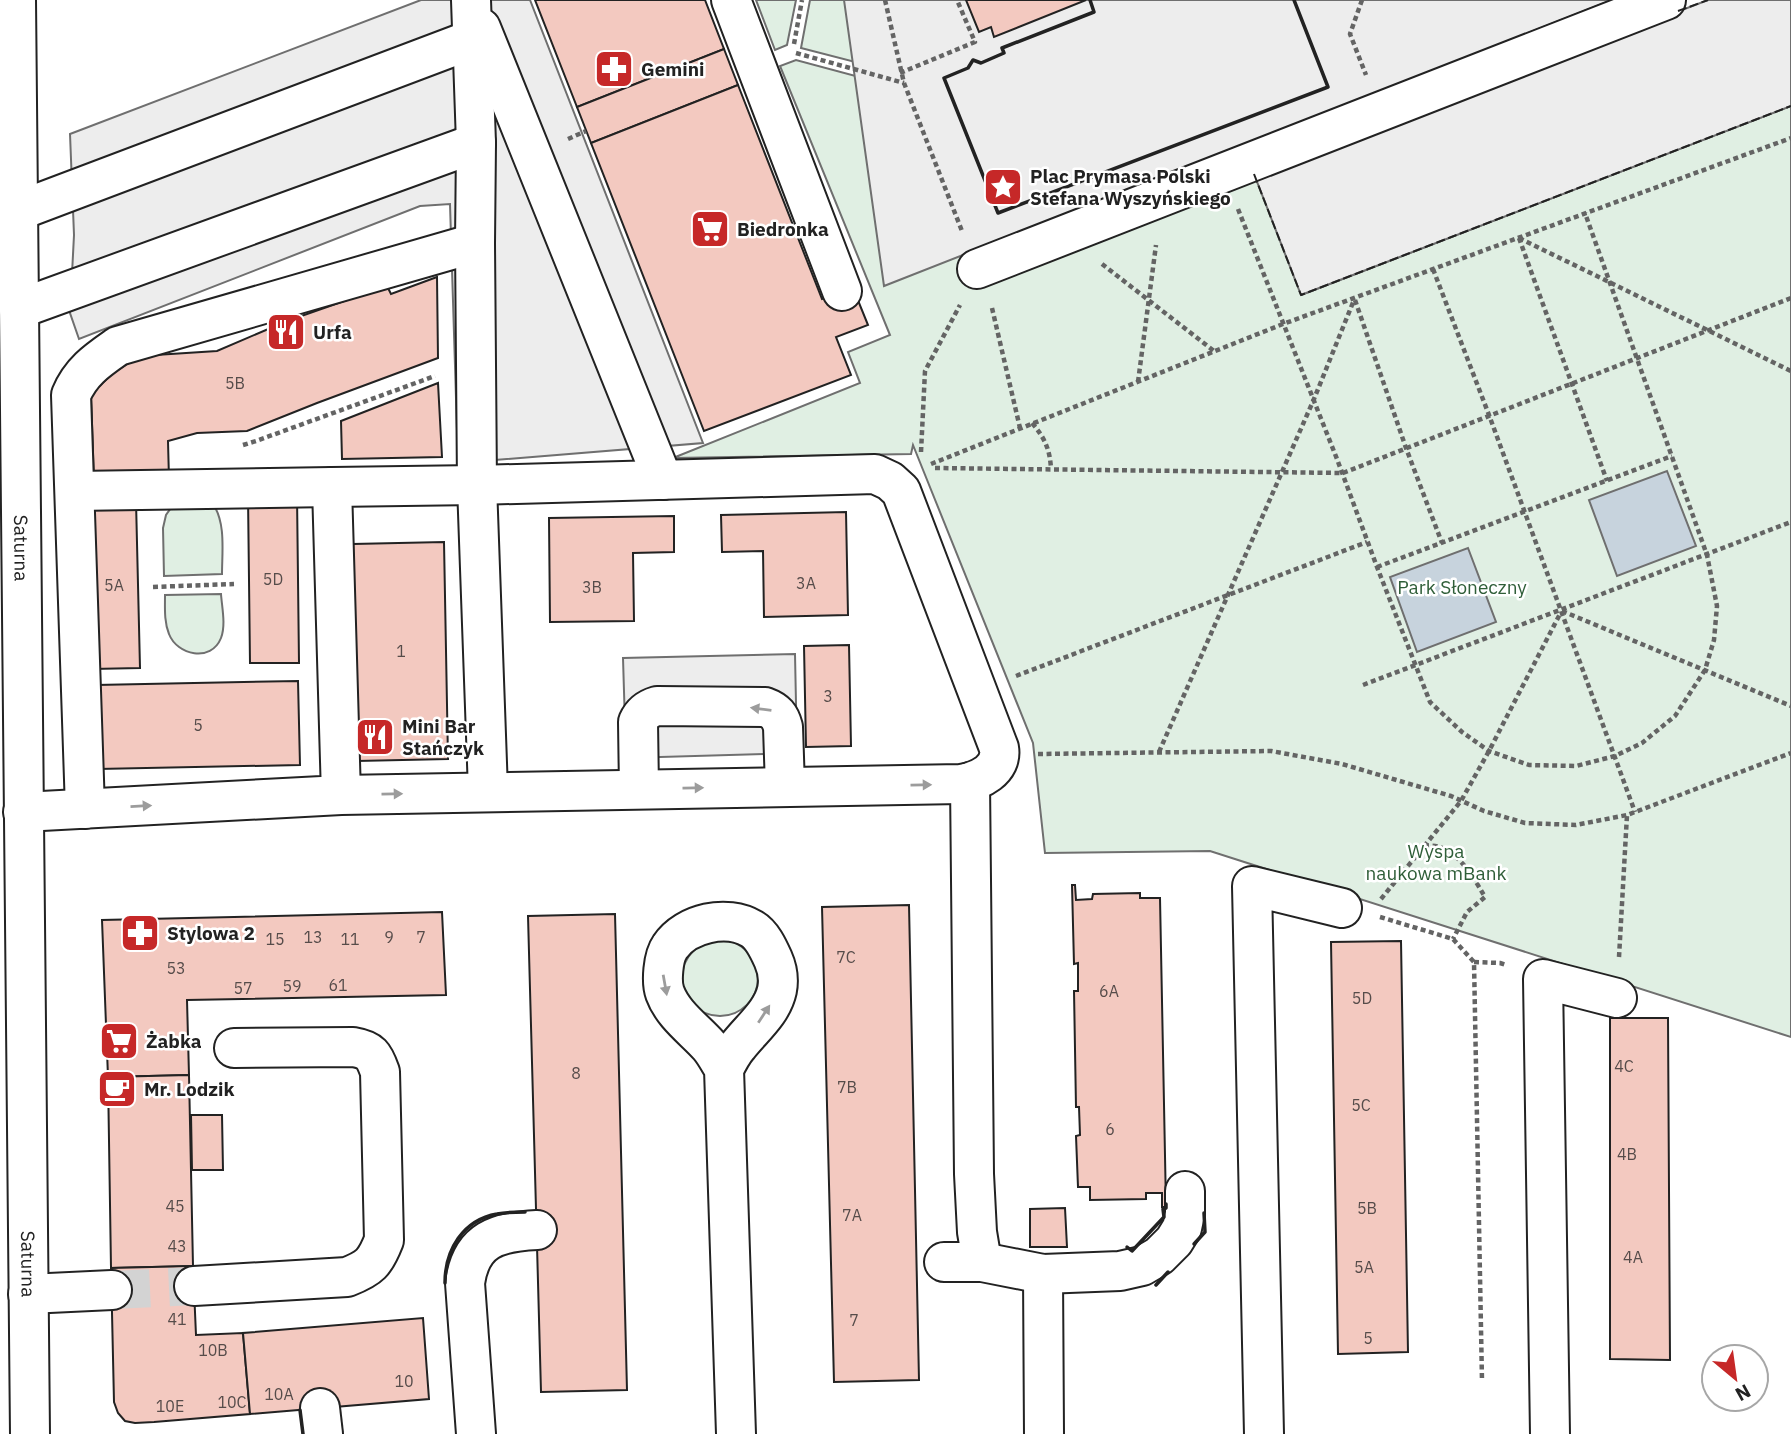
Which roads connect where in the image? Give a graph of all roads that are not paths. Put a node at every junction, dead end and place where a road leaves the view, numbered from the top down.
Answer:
1 (16, 0) edge
2 (731, 0) edge
3 (1666, 0) edge
4 (472, 15) edge
5 (476, 143) junction
6 (18, 211) junction
7 (475, 243) junction
8 (977, 269) road end
9 (842, 291) dead end
10 (19, 309) junction
11 (10, 366) edge
12 (663, 480) junction
13 (477, 485) junction
14 (332, 486) junction
15 (75, 491) junction
16 (11, 734) edge
17 (970, 782) junction
18 (785, 787) junction
19 (639, 789) junction
20 (488, 791) junction
21 (341, 795) junction
22 (85, 809) junction
23 (23, 812) junction
24 (1355, 911) road end
25 (1616, 998) road end
26 (234, 1048) dead end
27 (724, 1069) dead end
28 (13, 1092) edge
29 (1185, 1191) dead end
30 (537, 1230) dead end
31 (944, 1262) dead end
32 (982, 1262) junction
33 (1043, 1274) junction
34 (194, 1286) tunnel mouth
35 (112, 1290) tunnel mouth
36 (19, 1311) edge
37 (30, 1434) edge
38 (476, 1434) edge
39 (736, 1434) edge
40 (1044, 1434) edge
41 (1264, 1434) edge
42 (1550, 1434) edge

1 - 6 street, Saturna
2 - 9 street
3 - 8 street
4 - 5 street
4 - 6 street
4 - 12 street
5 - 7 street
5 - 10 street
6 - 10 street, Saturna
7 - 13 street
7 - 15 street
10 - 11 street, Saturna
11 - 16 street, Saturna
12 - 13 street
12 - 17 street
13 - 14 street
13 - 20 street
14 - 15 street
14 - 21 street
15 - 22 street
16 - 23 street, Saturna
18 -> 17 street
17 - 32 street
19 -> 18 street
18 -> 19 street
19 - 20 street
21 -> 20 street
22 -> 21 street
22 - 23 street
23 - 28 street, Saturna
24 - 41 street
25 - 42 street
26 - 34 street
27 - 39 street
28 - 36 street, Saturna
29 - 33 street
30 - 38 street
31 - 32 street
32 - 33 street
33 - 40 street
35 - 36 street
36 - 37 street, Saturna

